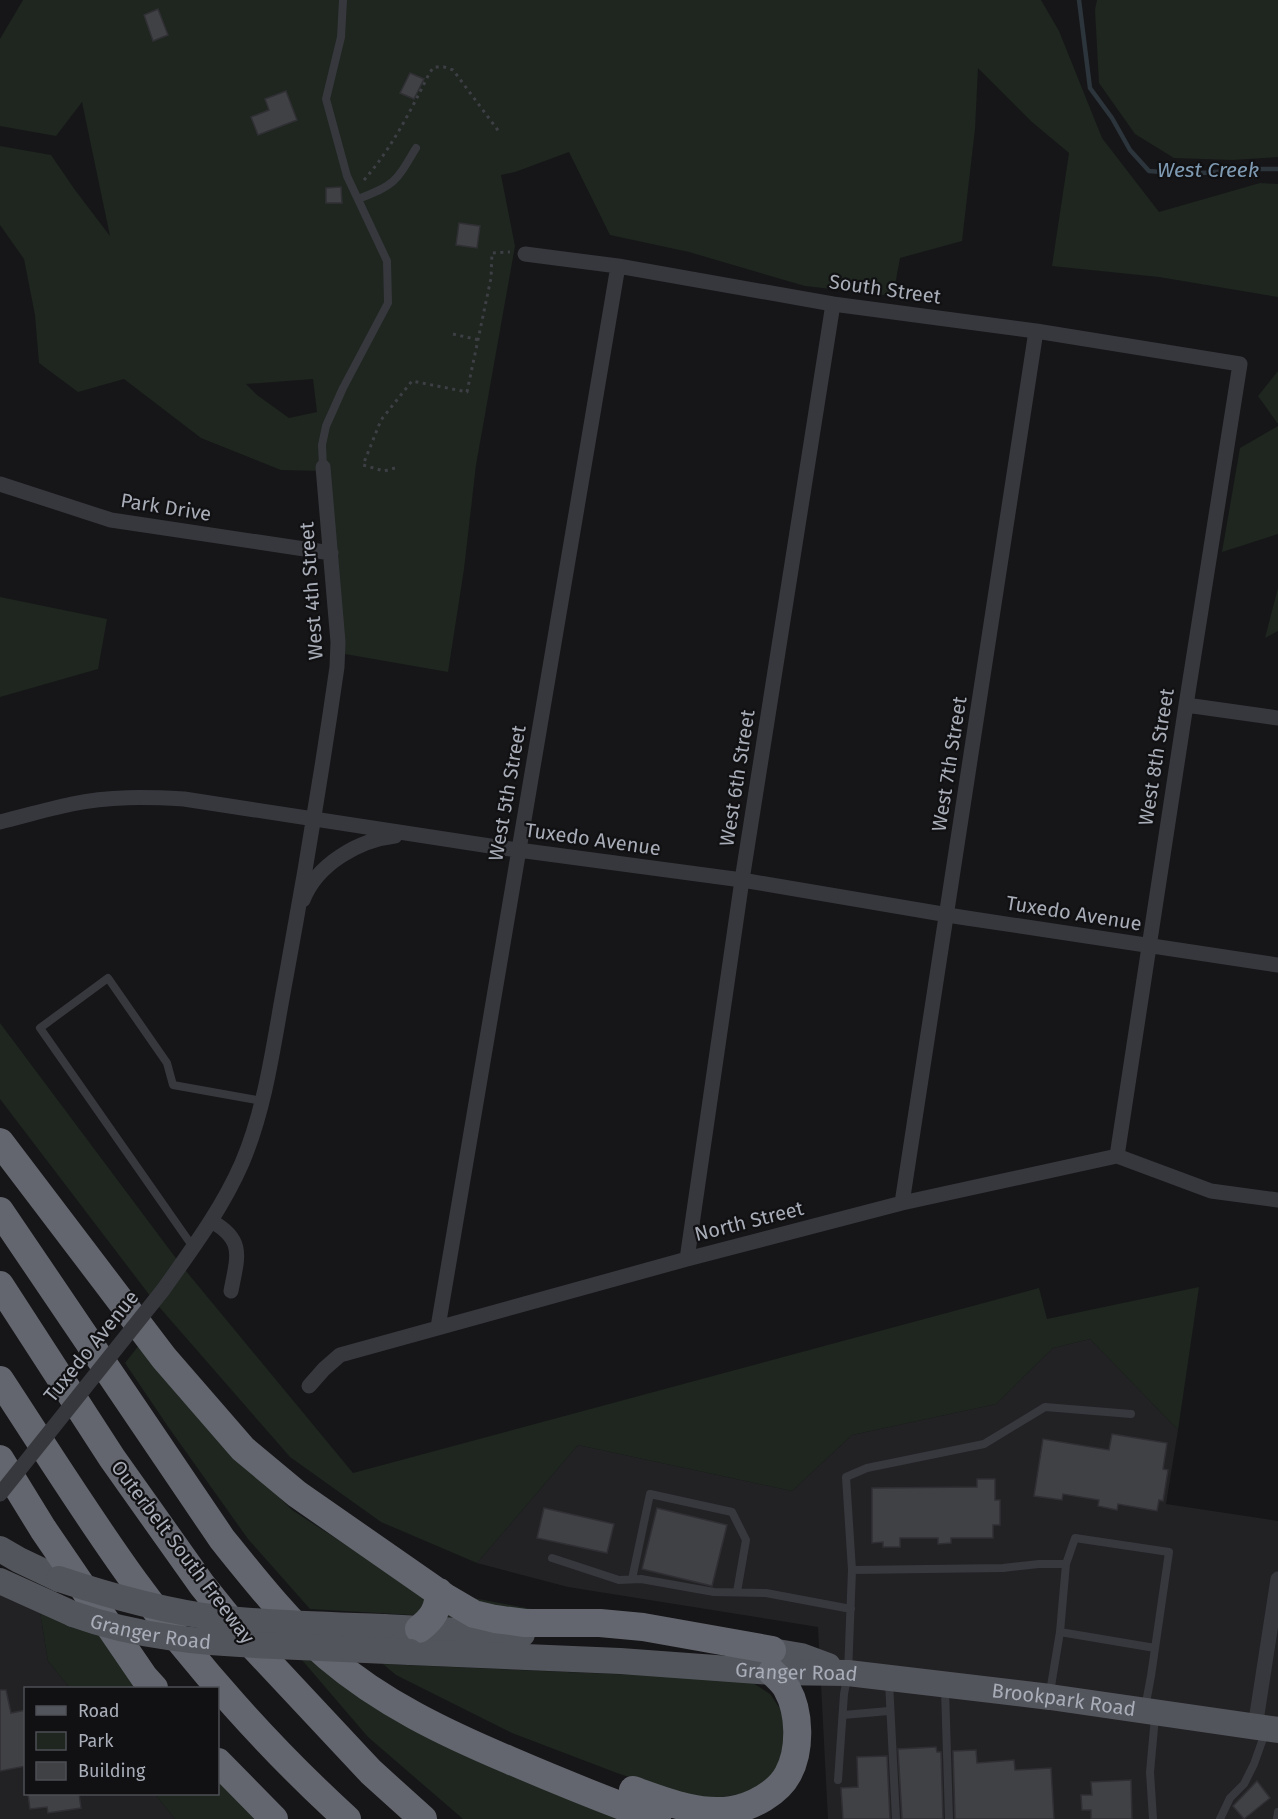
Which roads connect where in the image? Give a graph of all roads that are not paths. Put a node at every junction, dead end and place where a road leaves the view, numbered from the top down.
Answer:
1 (343, 0) edge
2 (416, 148) dead end
3 (358, 199) junction
4 (522, 253) road end
5 (618, 266) junction
6 (833, 304) junction
7 (1036, 331) junction
8 (1240, 364) joint
9 (323, 467) joint
10 (0, 483) edge
11 (330, 553) junction
12 (1186, 705) junction
13 (1278, 718) edge
14 (314, 820) junction
15 (0, 822) edge
16 (414, 835) junction
17 (519, 850) junction
18 (742, 880) junction
19 (946, 914) junction
20 (297, 916) junction
21 (1149, 946) junction
22 (1278, 965) edge
23 (262, 1101) junction
24 (0, 1142) edge
25 (1117, 1156) junction
26 (1278, 1200) edge
27 (902, 1203) junction
28 (0, 1211) edge
29 (211, 1221) junction
30 (193, 1247) junction
31 (687, 1259) junction
32 (0, 1285) edge
33 (231, 1291) dead end
34 (438, 1327) junction
35 (0, 1380) edge
36 (309, 1386) dead end
37 (1131, 1414) dead end
38 (0, 1459) edge
39 (0, 1494) edge
40 (0, 1550) edge
41 (552, 1558) dead end
42 (1066, 1564) junction
43 (852, 1570) junction
44 (632, 1579) junction
45 (1278, 1579) edge
46 (0, 1581) edge
47 (439, 1592) junction
48 (736, 1592) junction
49 (851, 1609) junction
50 (1274, 1630) edge
51 (1060, 1632) junction
52 (414, 1640) junction
53 (1155, 1648) junction
54 (772, 1661) junction
55 (849, 1673) junction
56 (889, 1677) junction
57 (945, 1684) junction
58 (153, 1687) edge
59 (1050, 1697) junction
60 (889, 1711) junction
61 (1150, 1712) junction
62 (843, 1715) junction
63 (1266, 1729) edge
64 (487, 1751) junction
65 (219, 1763) edge
66 (838, 1780) dead end
67 (1278, 1812) edge
68 (274, 1819) edge
69 (347, 1819) edge
70 (423, 1819) edge
71 (657, 1819) edge
72 (896, 1819) edge
73 (949, 1819) edge
74 (1153, 1819) edge
75 (1220, 1819) edge
76 (1277, 1819) edge

1 - 3 lane
2 - 3 lane
3 - 9 lane
4 - 5 street, South Street
5 - 6 street, South Street
5 - 17 street, West 5th Street
6 - 7 street, South Street
6 - 18 street, West 6th Street
7 - 8 street, South Street
7 - 19 street, West 7th Street
8 - 12 street, West 8th Street
9 - 11 street, West 4th Street
10 - 11 street, Park Drive
11 - 14 street, West 4th Street
12 - 13 street
12 - 21 street, West 8th Street
14 - 15 street
14 - 16 street, Tuxedo Avenue
14 - 20 street, Tuxedo Avenue
16 - 17 street, Tuxedo Avenue
16 - 20 street
17 - 18 street, Tuxedo Avenue
17 - 34 street, West 5th Street
18 - 19 street, Tuxedo Avenue
18 - 31 street, West 6th Street
19 - 21 street, Tuxedo Avenue
19 - 27 street, West 7th Street
20 - 23 street, Tuxedo Avenue
21 - 22 street, Tuxedo Avenue
21 - 25 street, West 8th Street
23 - 29 street, Tuxedo Avenue
23 - 30 lane
24 - 47 highway
25 - 26 street
25 - 27 street, North Street
27 - 31 street, North Street
28 - 64 highway
29 - 30 street, Tuxedo Avenue
29 - 33 street
30 - 39 street, Tuxedo Avenue, bridge
31 - 34 street, North Street
32 - 70 highway, Outerbelt South Freeway
34 - 36 street, North Street
35 - 69 highway
37 - 43 lane
38 - 58 highway
40 - 52 main road, Granger Road, bridge
41 - 44 lane
42 - 43 lane
42 - 51 lane
42 - 53 lane
43 - 49 lane
44 - 48 lane
44 - 48 lane
45 - 50 street
46 - 52 main road, Granger Road, bridge
47 - 52 highway
47 - 54 highway
48 - 49 lane
49 - 55 lane
50 - 63 street
51 - 53 lane
51 - 59 lane
52 - 54 main road, Granger Road
53 - 61 lane
54 - 55 main road, Granger Road
54 - 64 highway
55 - 56 main road, Brookpark Road
55 - 62 lane
56 - 57 main road, Brookpark Road
56 - 60 lane
57 - 59 main road, Brookpark Road
57 - 73 lane
59 - 61 main road, Brookpark Road
60 - 62 lane
60 - 72 lane
61 - 63 main road, Brookpark Road
61 - 74 lane
62 - 66 lane
63 - 75 lane
64 - 71 highway
65 - 68 highway
67 - 76 lane

